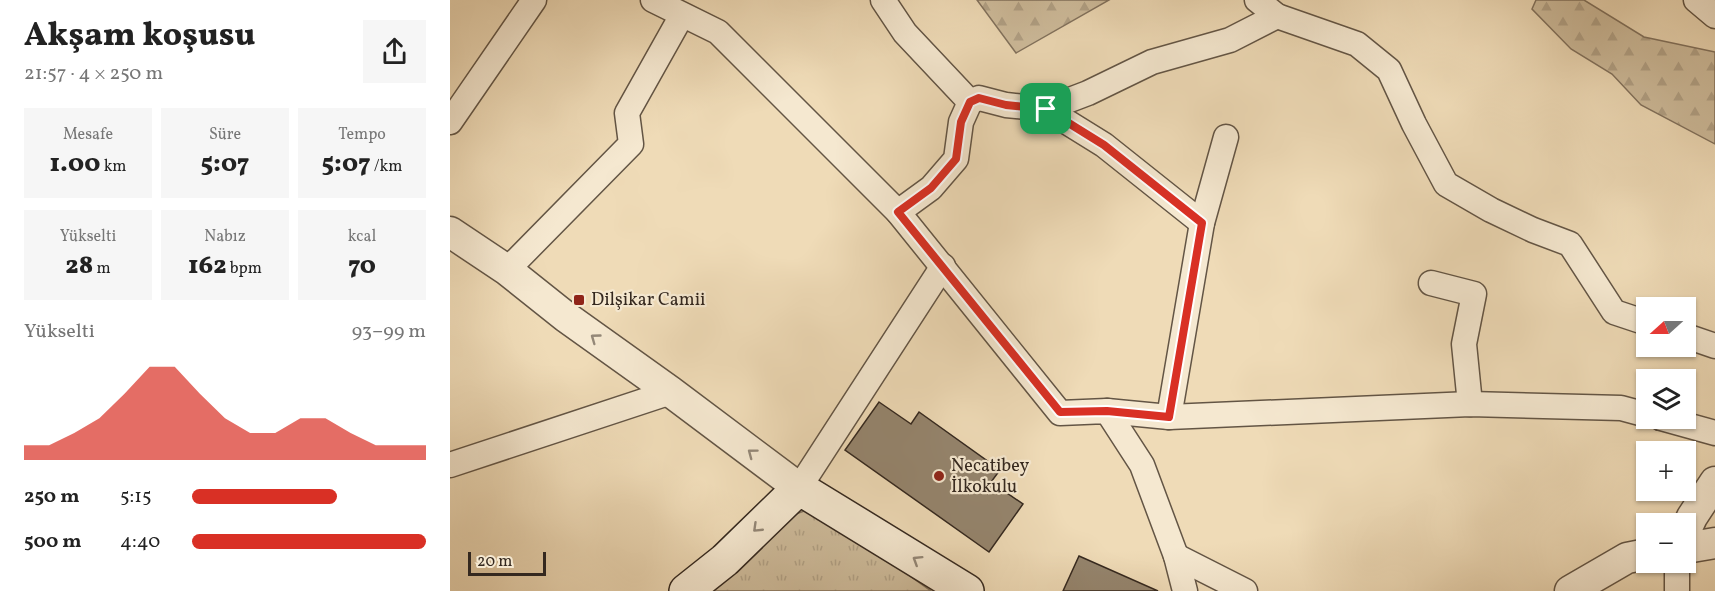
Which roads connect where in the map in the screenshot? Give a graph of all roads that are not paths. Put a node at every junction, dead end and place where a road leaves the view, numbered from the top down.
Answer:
1 (534, 0) edge
2 (653, 0) edge
3 (883, 0) edge
4 (1257, 0) edge
5 (1696, 0) edge
6 (682, 15) junction
7 (1277, 16) junction
8 (1715, 16) edge
9 (970, 102) junction
10 (1046, 109) junction
11 (450, 122) edge
12 (1226, 137) dead end
13 (898, 212) junction
14 (1202, 223) junction
15 (450, 232) edge
16 (943, 266) junction
17 (507, 270) junction
18 (1431, 283) dead end
19 (1636, 319) edge
20 (1696, 339) edge
21 (1715, 346) edge
22 (671, 392) junction
23 (1470, 404) junction
24 (1107, 411) junction
25 (1636, 412) edge
26 (1169, 417) junction
27 (1696, 428) edge
28 (1715, 433) edge
29 (450, 465) edge
30 (1715, 482) edge
31 (799, 488) junction
32 (1695, 513) edge
33 (1715, 543) edge
34 (1696, 546) edge
35 (1176, 556) junction
36 (1636, 556) edge
37 (1677, 573) edge
38 (686, 591) edge
39 (967, 591) edge
40 (1185, 591) edge
41 (1245, 591) edge
42 (1570, 591) edge
43 (1677, 591) edge

1 - 11 street
2 - 6 street
3 - 9 street
4 - 7 street
5 - 8 street
6 - 13 street
6 - 17 street
7 - 10 street
7 - 19 street
9 - 10 street
9 - 13 street
10 - 14 street
12 - 14 street
13 - 16 street
14 - 26 street
15 - 17 street
16 - 24 street
16 - 31 street
22 -> 17 street
18 - 23 street
20 - 21 street
22 - 29 street
31 -> 22 street
23 - 25 street
23 - 26 street
24 - 26 street
24 - 35 street
27 - 28 street
30 - 32 street
31 -> 38 main road
39 -> 31 main road
33 - 34 street
35 - 40 street
35 - 41 street
36 - 42 street
37 - 43 street

